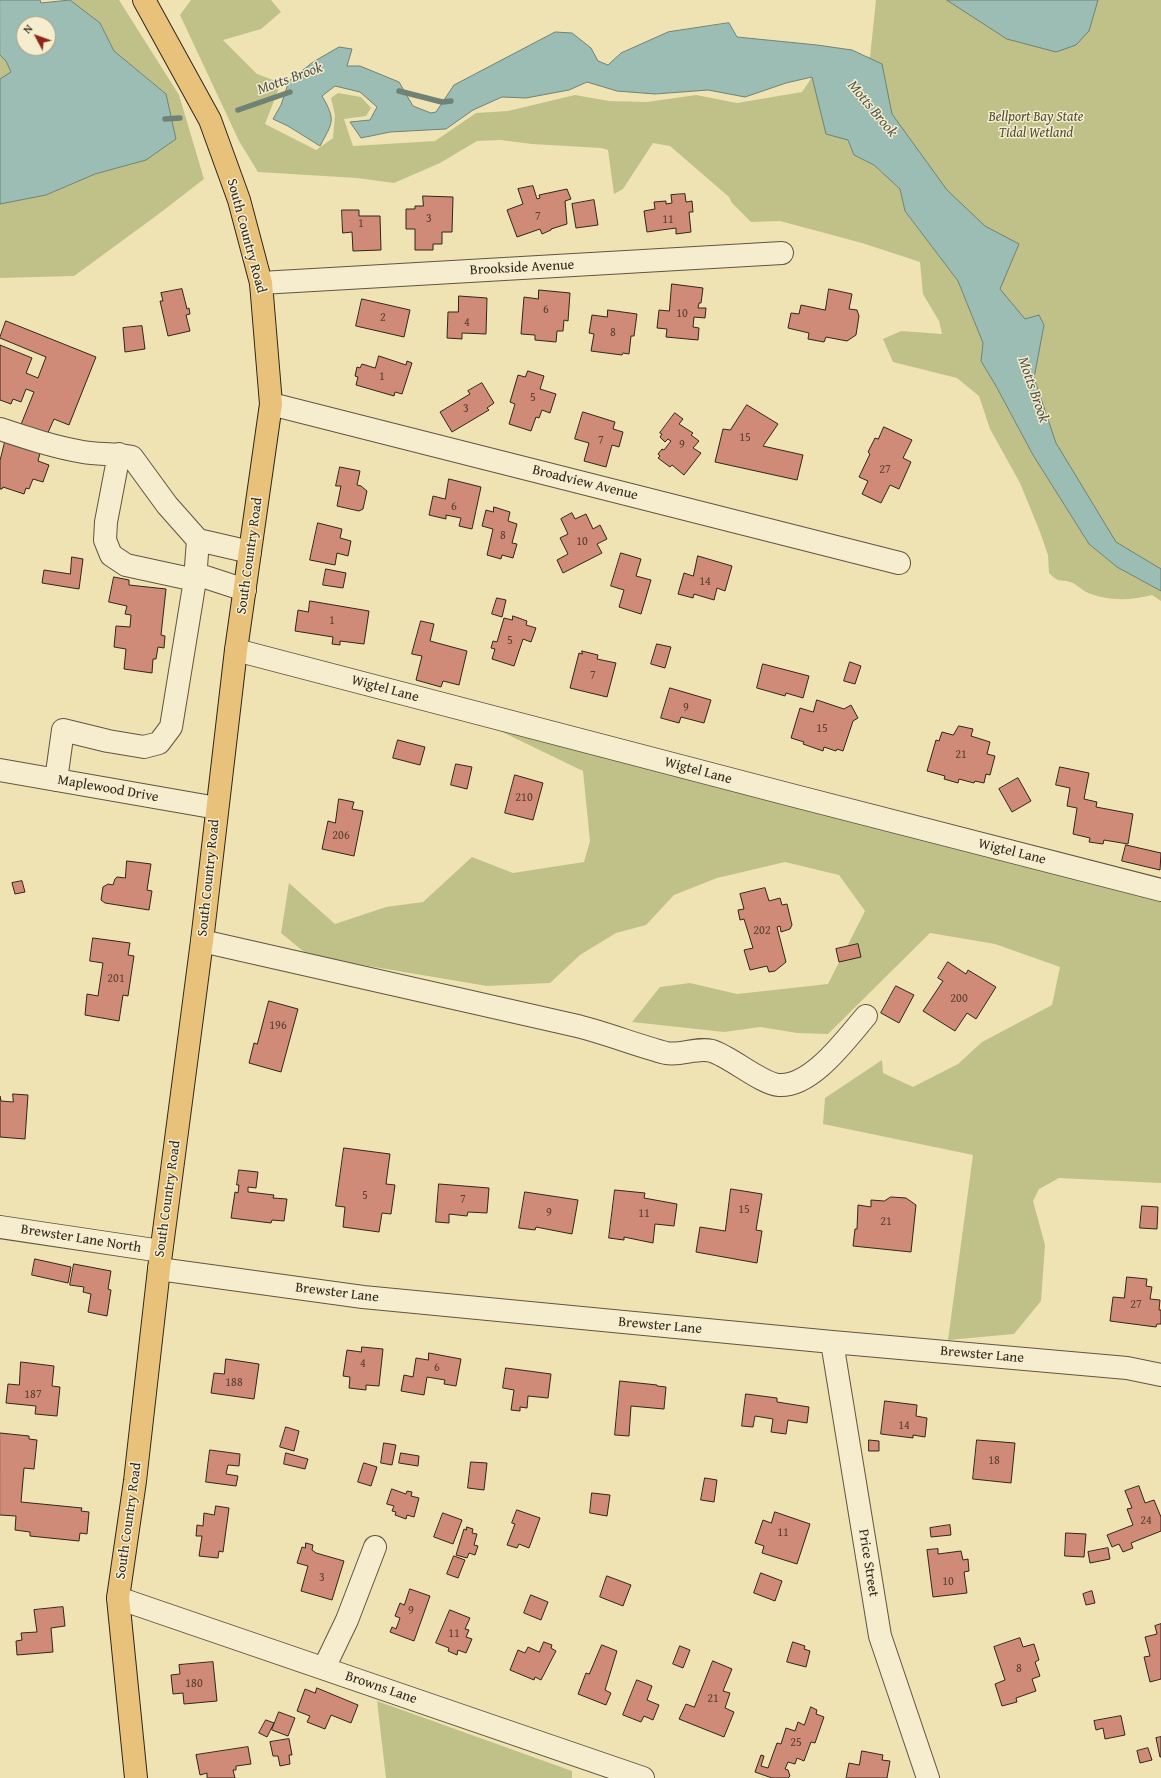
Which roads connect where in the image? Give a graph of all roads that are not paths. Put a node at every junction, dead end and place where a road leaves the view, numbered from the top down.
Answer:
1 (144, 0) edge
2 (782, 253) dead end
3 (261, 283) junction
4 (271, 404) junction
5 (0, 429) edge
6 (118, 454) junction
7 (198, 540) junction
8 (250, 552) junction
9 (899, 563) dead end
10 (195, 577) junction
11 (245, 590) junction
12 (236, 650) junction
13 (0, 770) edge
14 (56, 780) junction
15 (217, 808) junction
16 (1161, 890) edge
17 (202, 941) junction
18 (866, 1016) dead end
19 (0, 1227) edge
20 (160, 1260) junction
21 (832, 1342) junction
22 (1161, 1375) edge
23 (375, 1547) dead end
24 (118, 1598) junction
25 (324, 1668) junction
26 (591, 1769) edge
27 (136, 1778) edge
28 (643, 1778) edge
29 (928, 1778) edge

1 - 3 main road, South Country Road
2 - 3 street, Brookside Avenue
3 - 4 main road, South Country Road
4 - 8 main road, South Country Road
4 - 9 street, Broadview Avenue
5 - 6 street
6 - 7 street
6 - 10 street
7 - 8 street
7 - 10 street
8 - 11 main road, South Country Road
10 - 11 street
10 - 14 street
11 - 12 main road, South Country Road
12 - 15 main road, South Country Road
12 - 16 street, Wigtel Lane
13 - 14 street, Maplewood Drive
14 - 15 street, Maplewood Drive
15 - 17 main road, South Country Road
17 - 18 street
17 - 20 main road, South Country Road
19 - 20 street, Brewster Lane North
20 - 21 street, Brewster Lane
20 - 24 main road, South Country Road
21 - 22 street, Brewster Lane
21 - 29 street, Price Street
23 - 25 street
24 - 25 street, Browns Lane
24 - 27 main road, South Country Road
25 - 26 street, Browns Lane
26 - 28 street, Browns Lane

